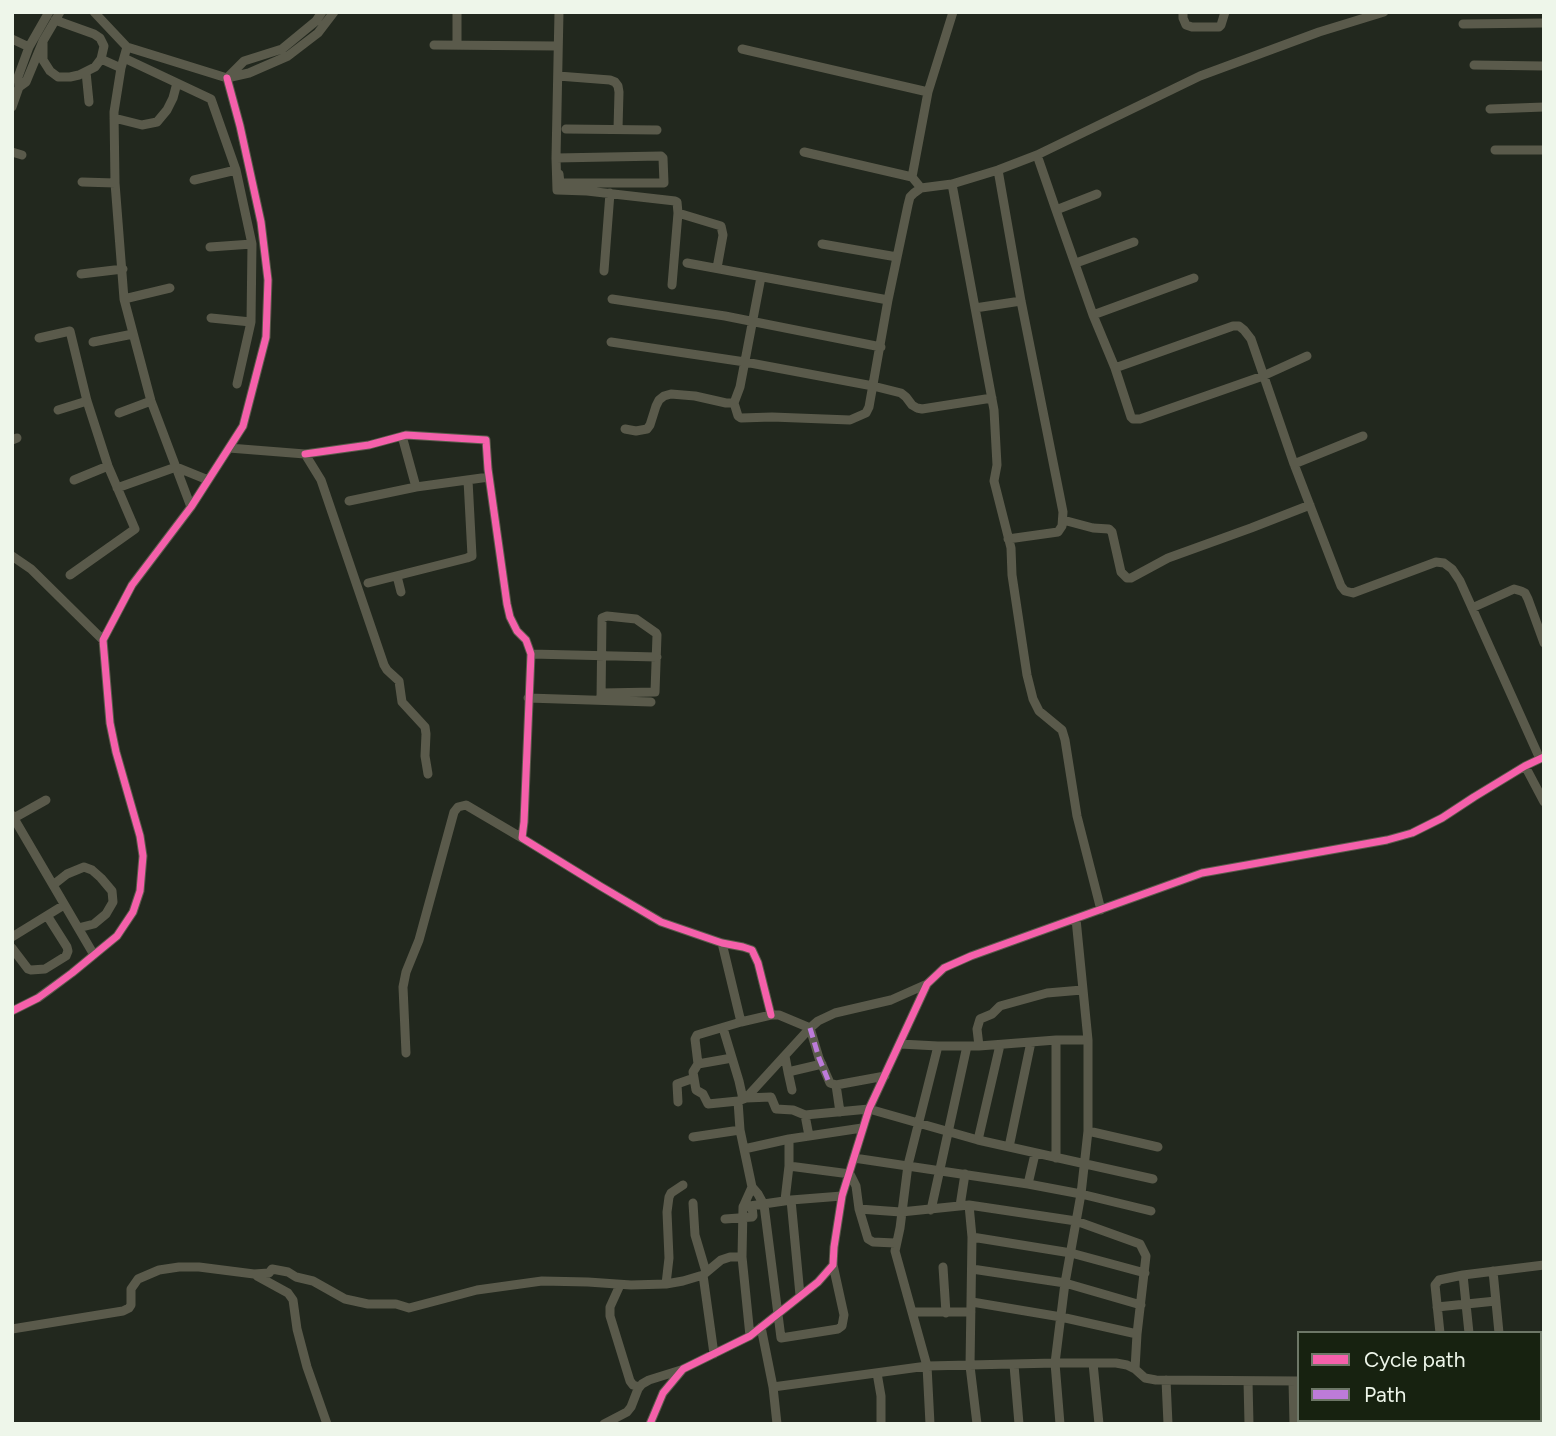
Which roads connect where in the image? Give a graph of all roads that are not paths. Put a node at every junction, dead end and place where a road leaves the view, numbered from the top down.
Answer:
1 (94, 12) edge
2 (322, 12) edge
3 (334, 12) edge
4 (457, 12) edge
5 (559, 12) edge
6 (953, 12) edge
7 (1183, 12) edge
8 (1225, 12) edge
9 (1384, 12) edge
10 (55, 15) edge
11 (1544, 23) edge
12 (1463, 24) dead end
13 (12, 39) edge
14 (43, 40) junction
15 (457, 45) junction
16 (434, 46) dead end
17 (558, 46) junction
18 (29, 47) junction
19 (127, 47) junction
20 (742, 49) dead end
21 (124, 58) junction
22 (101, 59) junction
23 (1474, 65) dead end
24 (1544, 66) edge
25 (121, 68) junction
26 (86, 72) junction
27 (558, 76) junction
28 (227, 78) junction
29 (177, 83) junction
30 (19, 87) junction
31 (928, 92) junction
32 (89, 102) dead end
33 (12, 107) edge
34 (1544, 107) edge
35 (1490, 109) dead end
36 (114, 118) junction
37 (566, 129) dead end
38 (618, 129) junction
39 (657, 130) dead end
40 (1496, 150) dead end
41 (1544, 150) edge
42 (804, 152) dead end
43 (1037, 155) junction
44 (558, 158) junction
45 (236, 170) junction
46 (998, 170) junction
47 (912, 177) junction
48 (194, 180) dead end
49 (82, 182) dead end
50 (115, 183) junction
51 (952, 184) junction
52 (921, 188) junction
53 (610, 193) junction
54 (1097, 194) dead end
55 (1056, 210) junction
56 (678, 213) junction
57 (1134, 242) dead end
58 (251, 244) junction
59 (822, 244) dead end
60 (210, 247) dead end
61 (897, 257) junction
62 (687, 263) dead end
63 (1076, 263) junction
64 (717, 268) junction
65 (123, 269) junction
66 (604, 271) dead end
67 (81, 274) dead end
68 (761, 276) junction
69 (1194, 278) dead end
70 (672, 285) dead end
71 (170, 288) dead end
72 (124, 299) junction
73 (612, 299) dead end
74 (888, 300) junction
75 (1021, 301) junction
76 (975, 308) junction
77 (1093, 315) junction
78 (211, 318) dead end
79 (251, 321) junction
80 (752, 321) junction
81 (133, 334) junction
82 (39, 338) dead end
83 (93, 342) dead end
84 (611, 342) dead end
85 (881, 347) junction
86 (1307, 356) dead end
87 (745, 362) junction
88 (1115, 368) junction
89 (1263, 376) junction
90 (237, 384) dead end
91 (873, 386) junction
92 (992, 398) junction
93 (87, 401) junction
94 (151, 401) junction
95 (734, 403) junction
96 (58, 410) dead end
97 (119, 414) dead end
98 (625, 429) dead end
99 (402, 436) junction
100 (1363, 436) dead end
101 (229, 448) junction
102 (305, 454) junction
103 (1294, 464) junction
104 (108, 466) junction
105 (176, 467) junction
106 (489, 477) junction
107 (74, 480) dead end
108 (208, 480) junction
109 (468, 480) junction
110 (416, 487) junction
111 (117, 488) junction
112 (349, 501) dead end
113 (1310, 505) junction
114 (191, 507) junction
115 (1063, 520) junction
116 (1008, 538) junction
117 (12, 556) edge
118 (70, 575) dead end
119 (397, 576) junction
120 (368, 583) dead end
121 (401, 592) dead end
122 (1472, 608) junction
123 (103, 640) junction
124 (1544, 643) edge
125 (531, 654) junction
126 (602, 655) junction
127 (657, 657) junction
128 (602, 697) junction
129 (528, 698) junction
130 (651, 702) dead end
131 (1542, 758) edge
132 (1525, 766) junction
133 (428, 774) dead end
134 (46, 800) dead end
135 (1544, 802) edge
136 (13, 816) edge
137 (522, 838) junction
138 (52, 885) junction
139 (64, 905) junction
140 (1101, 910) junction
141 (48, 916) junction
142 (1076, 919) junction
143 (78, 928) junction
144 (12, 937) edge
145 (722, 943) junction
146 (12, 948) edge
147 (94, 955) junction
148 (927, 984) junction
149 (1082, 990) junction
150 (12, 1011) edge
151 (771, 1015) junction
152 (741, 1022) junction
153 (723, 1028) junction
154 (810, 1028) junction
155 (1056, 1040) junction
156 (1088, 1040) junction
157 (1031, 1042) junction
158 (901, 1044) junction
159 (1000, 1045) junction
160 (938, 1046) junction
161 (967, 1046) junction
162 (979, 1046) junction
163 (406, 1053) dead end
164 (785, 1056) junction
165 (732, 1058) junction
166 (698, 1064) junction
167 (822, 1064) junction
168 (788, 1072) junction
169 (885, 1076) junction
170 (694, 1077) junction
171 (836, 1085) junction
172 (792, 1090) dead end
173 (742, 1099) junction
174 (678, 1102) dead end
175 (869, 1109) junction
176 (840, 1112) junction
177 (805, 1115) junction
178 (918, 1123) junction
179 (862, 1128) junction
180 (740, 1130) junction
181 (1088, 1131) junction
182 (948, 1132) junction
183 (809, 1136) junction
184 (693, 1137) dead end
185 (789, 1139) junction
186 (978, 1140) junction
187 (1009, 1147) junction
188 (1158, 1147) dead end
189 (744, 1149) junction
190 (1035, 1154) junction
191 (854, 1158) junction
192 (1056, 1158) junction
193 (1085, 1164) junction
194 (789, 1166) junction
195 (908, 1166) junction
196 (939, 1170) junction
197 (849, 1174) junction
198 (965, 1174) junction
199 (1153, 1179) dead end
200 (1028, 1184) junction
201 (682, 1185) dead end
202 (752, 1187) junction
203 (1081, 1194) junction
204 (841, 1199) junction
205 (788, 1200) junction
206 (693, 1203) dead end
207 (764, 1205) junction
208 (965, 1205) junction
209 (859, 1206) junction
210 (747, 1207) junction
211 (932, 1210) junction
212 (1151, 1211) dead end
213 (901, 1212) junction
214 (742, 1218) junction
215 (724, 1219) dead end
216 (1076, 1221) junction
217 (972, 1237) junction
218 (895, 1243) junction
219 (1071, 1254) junction
220 (742, 1256) junction
221 (833, 1265) junction
222 (1544, 1265) edge
223 (943, 1267) dead end
224 (972, 1269) junction
225 (1493, 1271) junction
226 (1145, 1273) junction
227 (254, 1274) junction
228 (705, 1274) junction
229 (1463, 1275) junction
230 (1065, 1283) junction
231 (620, 1284) junction
232 (666, 1284) junction
233 (800, 1295) junction
234 (1496, 1301) junction
235 (972, 1302) junction
236 (1141, 1304) junction
237 (1466, 1305) junction
238 (1437, 1307) junction
239 (913, 1312) junction
240 (971, 1312) junction
241 (946, 1313) junction
242 (777, 1315) junction
243 (1061, 1317) junction
244 (761, 1327) junction
245 (12, 1329) edge
246 (1440, 1331) edge
247 (1469, 1331) edge
248 (1499, 1331) edge
249 (1138, 1334) junction
250 (750, 1336) junction
251 (713, 1354) junction
252 (1055, 1363) junction
253 (1093, 1363) junction
254 (1014, 1365) junction
255 (927, 1366) junction
256 (970, 1366) junction
257 (683, 1369) junction
258 (1135, 1369) junction
259 (877, 1373) junction
260 (1166, 1380) junction
261 (1248, 1381) junction
262 (1296, 1381) edge
263 (639, 1387) junction
264 (773, 1387) junction
265 (327, 1424) edge
266 (604, 1424) edge
267 (650, 1424) edge
268 (777, 1424) edge
269 (881, 1424) edge
270 (930, 1424) edge
271 (977, 1424) edge
272 (1019, 1424) edge
273 (1060, 1424) edge
274 (1099, 1424) edge
275 (1167, 1424) edge
276 (1249, 1424) edge
277 (1294, 1424) edge

1 - 19 street
2 - 28 street
3 - 28 street
4 - 15 street
5 - 17 street
6 - 31 street
7 - 8 street
9 - 43 street
10 - 14 street
10 - 18 street
10 - 22 street
11 - 12 street
13 - 18 street
14 - 26 street
14 - 30 street
15 - 16 street
15 - 17 street
17 - 27 street
18 - 30 street
19 - 21 street
19 - 28 street
20 - 31 street
21 - 25 street
21 - 29 street
22 - 25 street
22 - 26 street
23 - 24 street
25 - 36 street
26 - 32 street
27 - 38 street
27 - 44 street
28 - 101 street
29 - 36 street
29 - 45 street
30 - 33 street
31 - 47 street
34 - 35 street
36 - 50 street
37 - 38 street
38 - 39 street
40 - 41 street
42 - 47 street
43 - 46 street
43 - 55 street
44 - 44 street
44 - 53 street
45 - 48 street
45 - 58 street
46 - 51 street
46 - 75 street
47 - 52 street
49 - 50 street
50 - 65 street
51 - 52 street
51 - 76 street
52 - 61 street
53 - 56 street
53 - 66 street
54 - 55 street
55 - 63 street
56 - 64 street
56 - 70 street
57 - 63 street
58 - 60 street
58 - 79 street
59 - 61 street
61 - 74 street
62 - 64 street
63 - 77 street
64 - 68 street
65 - 67 street
65 - 72 street
68 - 74 street
68 - 80 street
69 - 77 street
71 - 72 street
72 - 81 street
73 - 80 street
74 - 85 street
75 - 76 street
75 - 115 street
76 - 92 street
77 - 88 street
78 - 79 street
79 - 90 street
80 - 85 street
80 - 87 street
81 - 83 street
81 - 94 street
82 - 93 street
84 - 87 street
85 - 91 street
86 - 89 street
87 - 91 street
87 - 95 street
88 - 89 street
88 - 89 street
89 - 103 street
91 - 92 street
91 - 95 street
92 - 116 street
93 - 96 street
93 - 104 street
94 - 97 street
94 - 105 street
95 - 98 street
99 - 102 street
99 - 106 street
99 - 110 street
100 - 103 street
101 - 102 street
101 - 108 street
102 - 133 street
103 - 113 street
104 - 107 street
104 - 111 street
105 - 108 street
105 - 111 street
105 - 114 street
106 - 109 street
106 - 125 street
108 - 114 street
109 - 110 street
109 - 119 street
110 - 112 street
111 - 118 street
113 - 115 street
113 - 122 street
114 - 123 street
115 - 116 street
116 - 140 street
117 - 123 street
119 - 120 street
119 - 121 street
122 - 124 street
122 - 131 street
123 - 147 street
125 - 126 street
125 - 129 street
126 - 127 street
126 - 127 street
126 - 128 street
127 - 128 street
128 - 129 street
128 - 130 street
129 - 137 street
131 - 132 street
132 - 135 street
132 - 140 street
134 - 136 street
136 - 138 street
137 - 145 street
137 - 163 street
138 - 139 street
138 - 143 street
139 - 141 street
139 - 143 street
140 - 142 street
141 - 144 street
141 - 146 street
142 - 148 street
142 - 149 street
143 - 147 street
145 - 151 street
145 - 152 street
147 - 150 street
148 - 154 street
148 - 158 street
149 - 156 street
149 - 162 street
151 - 152 street
151 - 154 street
152 - 153 street
153 - 165 street
153 - 166 street
154 - 164 street
154 - 167 street
155 - 156 street
155 - 157 street
155 - 192 street
156 - 181 street
157 - 159 street
157 - 187 street
158 - 160 street
158 - 169 street
159 - 162 street
159 - 186 street
160 - 161 street
160 - 178 street
161 - 162 street
161 - 182 street
164 - 168 street
164 - 173 street
165 - 166 street
165 - 173 street
166 - 170 street
167 - 168 street
167 - 171 street
168 - 172 street
169 - 171 street
169 - 175 street
170 - 173 street
170 - 174 street
171 - 176 street
173 - 177 street
173 - 180 street
175 - 176 street
175 - 178 street
175 - 179 street
176 - 177 street
177 - 183 street
178 - 182 street
178 - 195 street
179 - 183 street
179 - 191 street
180 - 184 street
180 - 189 street
181 - 188 street
181 - 193 street
182 - 186 street
182 - 196 street
183 - 185 street
185 - 189 street
185 - 194 street
186 - 187 street
187 - 190 street
189 - 202 street
190 - 192 street
190 - 200 street
191 - 195 street
191 - 197 street
192 - 193 street
193 - 199 street
193 - 203 street
194 - 197 street
194 - 205 street
195 - 196 street
195 - 213 street
196 - 198 street
196 - 211 street
197 - 204 street
197 - 209 street
198 - 200 street
198 - 208 street
200 - 203 street
201 - 232 street
202 - 207 street
202 - 210 street
203 - 212 street
203 - 216 street
204 - 205 street
204 - 209 street
204 - 221 street
205 - 207 street
205 - 233 street
206 - 228 street
207 - 210 street
207 - 242 street
208 - 211 street
208 - 216 street
208 - 217 street
209 - 213 street
209 - 218 street
210 - 214 street
211 - 213 street
213 - 218 street
214 - 215 street
214 - 220 street
216 - 219 street
216 - 226 street
217 - 219 street
217 - 224 street
218 - 239 street
219 - 226 street
219 - 230 street
220 - 228 street
220 - 250 street
221 - 233 street
221 - 242 street
222 - 225 street
223 - 241 street
224 - 230 street
224 - 235 street
225 - 229 street
225 - 234 street
226 - 236 street
227 - 231 street
227 - 245 street
227 - 265 street
228 - 232 street
228 - 251 street
229 - 237 street
229 - 238 street
230 - 236 street
230 - 243 street
231 - 232 street
231 - 263 street
233 - 242 street
234 - 237 street
234 - 248 street
235 - 240 street
235 - 243 street
236 - 249 street
237 - 238 street
237 - 247 street
238 - 246 street
239 - 241 street
239 - 255 street
240 - 241 street
240 - 256 street
242 - 244 street
243 - 249 street
243 - 252 street
244 - 250 street
244 - 264 street
249 - 258 street
250 - 251 street
251 - 257 street
252 - 253 street
252 - 254 street
252 - 273 street
253 - 258 street
253 - 274 street
254 - 256 street
254 - 272 street
255 - 256 street
255 - 259 street
255 - 270 street
256 - 271 street
257 - 263 street
257 - 267 street
258 - 260 street
259 - 264 street
259 - 269 street
260 - 261 street
260 - 275 street
261 - 262 street
261 - 276 street
262 - 277 street
263 - 266 street
264 - 268 street

